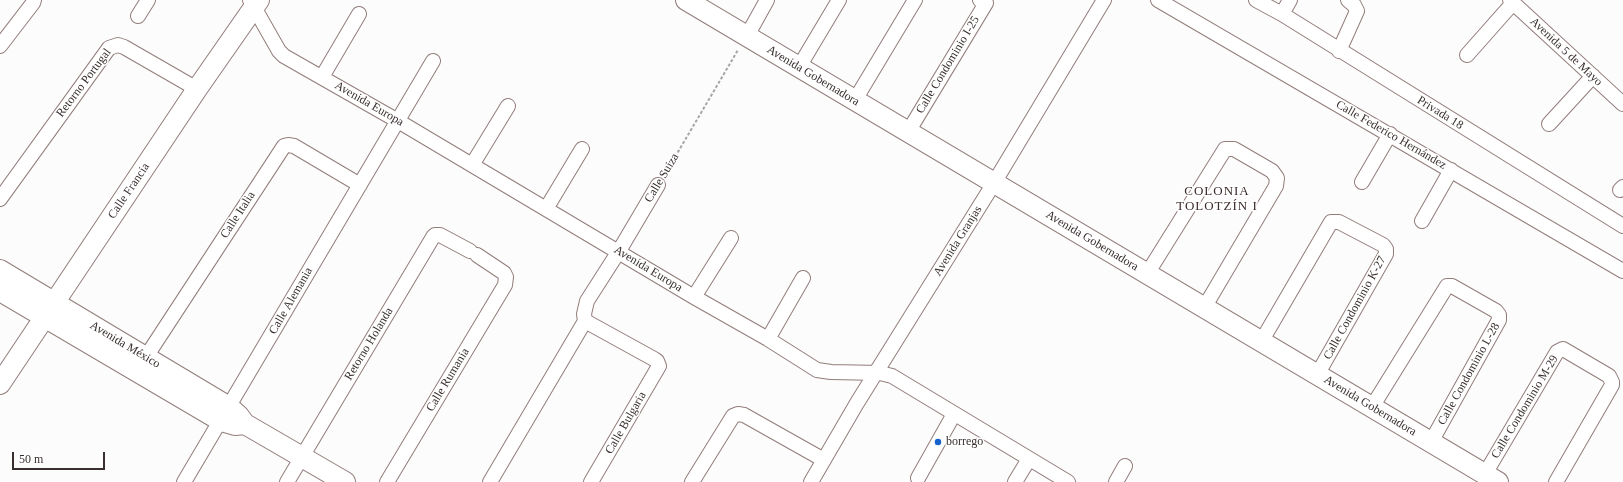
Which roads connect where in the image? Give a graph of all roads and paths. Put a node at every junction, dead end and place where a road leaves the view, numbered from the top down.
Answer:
1 (34, 0) edge
2 (148, 0) edge
3 (686, 0) edge
4 (767, 0) edge
5 (839, 0) edge
6 (915, 0) edge
7 (980, 0) edge
8 (1104, 0) edge
9 (1158, 0) edge
10 (1256, 0) edge
11 (1290, 0) edge
12 (1348, 0) edge
13 (1512, 2) edge
14 (254, 3) edge
15 (359, 14) dead end
16 (1282, 14) junction
17 (138, 16) dead end
18 (747, 36) junction
19 (0, 46) edge
20 (1339, 51) junction
21 (1466, 55) dead end
22 (433, 61) dead end
23 (799, 67) junction
24 (1593, 76) junction
25 (322, 77) junction
26 (197, 89) junction
27 (854, 100) junction
28 (1623, 104) edge
29 (508, 106) dead end
30 (398, 121) junction
31 (1549, 124) dead end
32 (908, 132) junction
33 (1390, 134) junction
34 (582, 150) dead end
35 (472, 165) junction
36 (1451, 170) junction
37 (1362, 182) dead end
38 (994, 183) junction
39 (360, 185) junction
40 (658, 185) joint
41 (0, 199) edge
42 (546, 209) junction
43 (1422, 221) dead end
44 (1623, 226) edge
45 (731, 238) dead end
46 (619, 252) junction
47 (0, 270) edge
48 (1623, 271) edge
49 (1147, 274) junction
50 (506, 277) joint
51 (802, 278) dead end
52 (0, 291) edge
53 (694, 297) junction
54 (1204, 308) junction
55 (49, 310) junction
56 (586, 321) junction
57 (768, 339) junction
58 (1262, 342) junction
59 (146, 357) junction
60 (876, 373) junction
61 (1317, 375) junction
62 (0, 384) edge
63 (1372, 407) junction
64 (225, 414) junction
65 (954, 414) junction
66 (1431, 442) junction
67 (302, 456) junction
68 (1029, 459) junction
69 (824, 460) junction
70 (1125, 466) dead end
71 (918, 478) dead end
72 (1491, 478) edge
73 (184, 482) edge
74 (287, 482) edge
75 (345, 482) edge
76 (387, 482) edge
77 (490, 482) edge
78 (591, 482) edge
79 (692, 482) edge
80 (811, 482) edge
81 (1015, 482) edge
82 (1068, 482) edge
83 (1116, 482) edge
84 (1556, 482) edge

1 - 19 street
2 - 17 street
3 - 18 street, Avenida Gobernadora
4 - 18 street
5 - 23 street
6 - 27 street
7 - 32 street, Calle Condominio I-25
8 - 38 street, Avenida Granjas
9 - 33 street, Calle Federico Hernández
10 - 16 street, Privada 18
11 - 16 street
12 - 20 street
13 - 21 street
13 - 24 street, Avenida 5 de Mayo
14 - 25 street, Avenida Europa
14 - 26 street, Calle Francia
15 - 25 street
16 - 20 street, Privada 18
18 - 23 street, Avenida Gobernadora
18 - 40 path, Calle Suiza
20 - 44 street, Privada 18
22 - 30 street, Calle Alemania
23 - 27 street, Avenida Gobernadora
24 - 28 street, Avenida 5 de Mayo
24 - 31 street
25 - 30 street, Avenida Europa
26 - 41 street, Retorno Portugal
26 - 55 street, Calle Francia
27 - 32 street, Avenida Gobernadora
29 - 35 street
30 - 35 street, Avenida Europa
30 - 39 street, Calle Alemania
32 - 38 street, Avenida Gobernadora
33 - 36 street, Calle Federico Hernández
33 - 37 street
34 - 42 street
35 - 42 street, Avenida Europa
36 - 43 street
36 - 48 street, Calle Federico Hernández
38 - 49 street, Avenida Gobernadora
38 - 60 street, Avenida Granjas
39 - 59 street, Calle Italia
39 - 64 street, Calle Alemania
40 - 46 street, Calle Suiza
42 - 46 street, Avenida Europa
45 - 53 street
46 - 53 street, Avenida Europa
46 - 56 street, Calle Suiza
47 - 55 street, Avenida México
49 - 54 street, Avenida Gobernadora
49 - 54 street
50 - 67 street, Retorno Holanda
50 - 76 street, Calle Rumania
51 - 57 street
52 - 55 street, Avenida México
53 - 57 street, Avenida Europa
54 - 58 street, Avenida Gobernadora
55 - 59 street, Avenida México
55 - 62 street, Calle Francia
55 - 64 street, Avenida México
56 - 77 street
56 - 78 street, Calle Bulgaria
57 - 60 street, Avenida Europa
58 - 61 street, Avenida Gobernadora
58 - 61 street, Calle Condominio K-27
59 - 64 street, Avenida México
60 - 65 street, Avenida Europa
60 - 69 street, Avenida Granjas
61 - 63 street, Avenida Gobernadora
63 - 66 street, Avenida Gobernadora
63 - 66 street, Calle Condominio L-28
64 - 67 street, Avenida México
64 - 73 street, Calle Alemania
65 - 68 street, Avenida Europa
65 - 71 street
66 - 72 street, Avenida Gobernadora
67 - 74 street, Retorno Holanda
67 - 75 street, Avenida México
68 - 81 street
68 - 82 street, Avenida Europa
69 - 79 street
69 - 80 street, Avenida Granjas
70 - 83 street
72 - 84 street, Calle Condominio M-29

